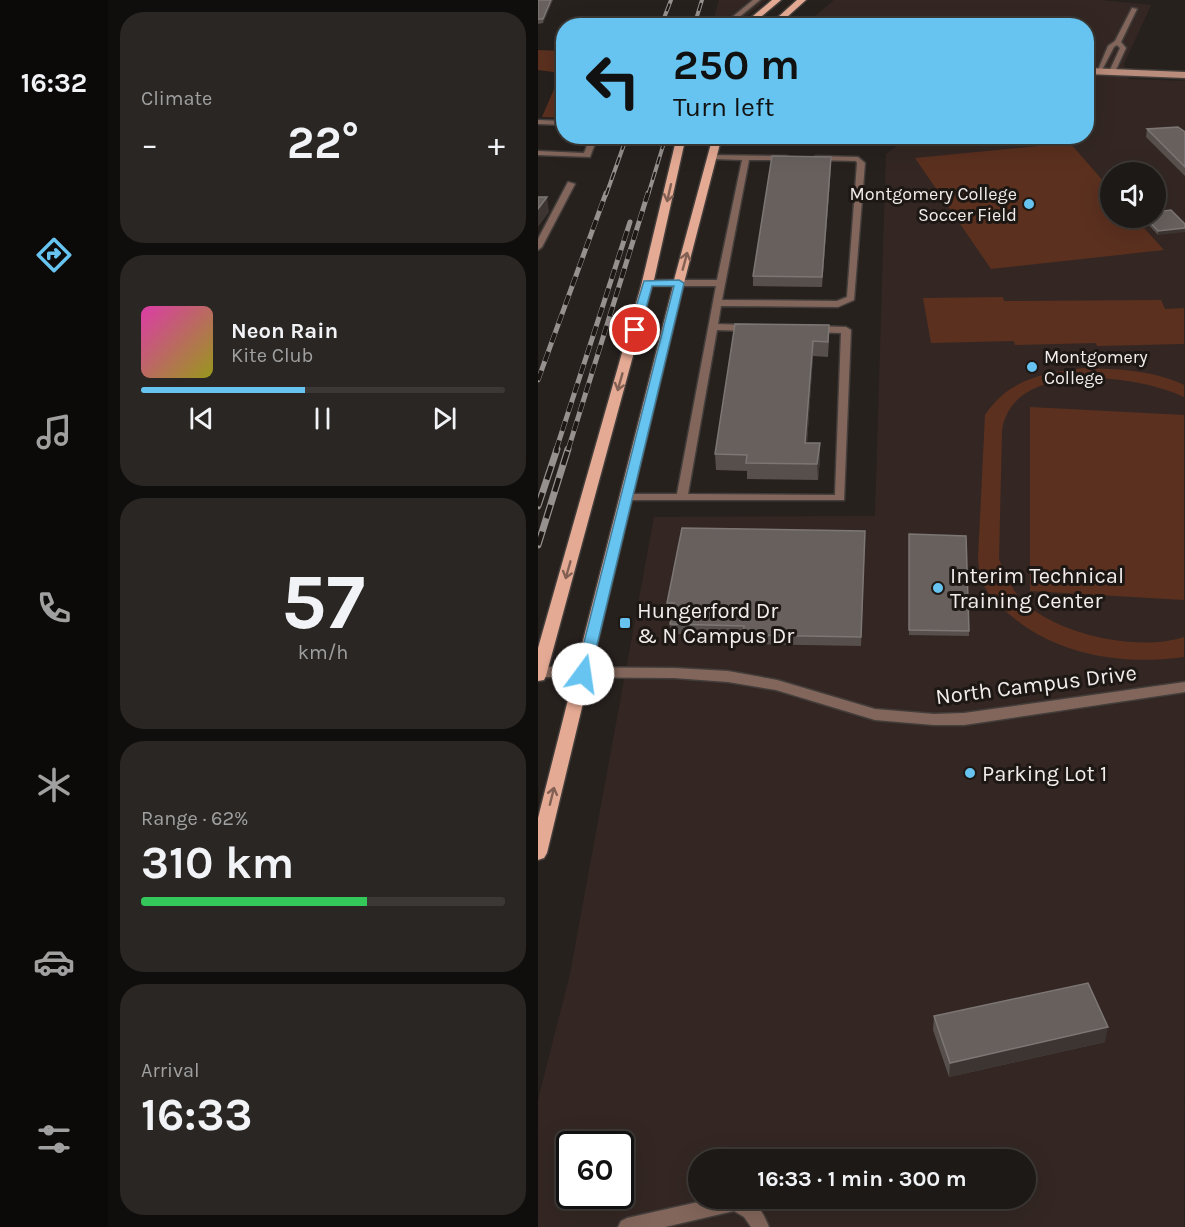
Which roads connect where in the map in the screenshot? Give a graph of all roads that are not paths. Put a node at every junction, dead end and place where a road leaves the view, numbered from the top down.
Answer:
1 (757, 0) edge
2 (777, 0) edge
3 (802, 0) edge
4 (1134, 9) dead end
5 (734, 18) edge
6 (755, 18) edge
7 (781, 18) edge
8 (1118, 42) junction
9 (1094, 71) edge
10 (1099, 71) junction
11 (1112, 72) junction
12 (1184, 75) edge
13 (538, 122) edge
14 (556, 123) edge
15 (592, 144) edge
16 (680, 144) edge
17 (716, 144) edge
18 (538, 153) edge
19 (713, 157) junction
20 (746, 157) junction
21 (793, 158) edge
22 (804, 158) edge
23 (571, 184) dead end
24 (549, 206) edge
25 (560, 206) junction
26 (538, 247) edge
27 (648, 283) junction
28 (679, 283) junction
29 (721, 284) junction
30 (718, 303) junction
31 (713, 327) junction
32 (757, 328) edge
33 (802, 329) edge
34 (626, 497) junction
35 (682, 497) junction
36 (539, 674) edge
37 (583, 674) junction
38 (1184, 687) edge
39 (538, 853) edge
40 (627, 1227) edge
41 (760, 1227) edge

1 - 5 lane
2 - 6 main road
3 - 7 main road
4 - 8 lane
8 - 10 lane
8 - 11 lane
9 - 10 street
10 - 11 street
11 - 12 street
13 - 14 lane
15 - 18 lane
16 -> 27 main road
17 - 19 main road
19 - 20 lane
28 -> 19 main road
20 - 21 lane
20 - 29 lane
22 - 30 lane
23 - 25 lane
24 - 25 lane
25 - 26 lane
27 - 28 main road
27 -> 36 main road
28 - 29 lane
28 - 34 main road
29 - 30 lane
30 - 31 lane
31 - 32 lane
31 - 35 lane
33 - 35 lane
34 - 35 lane
34 - 37 main road
36 - 37 street, North Campus Drive
37 - 38 street, North Campus Drive
39 -> 37 main road
40 - 41 lane

